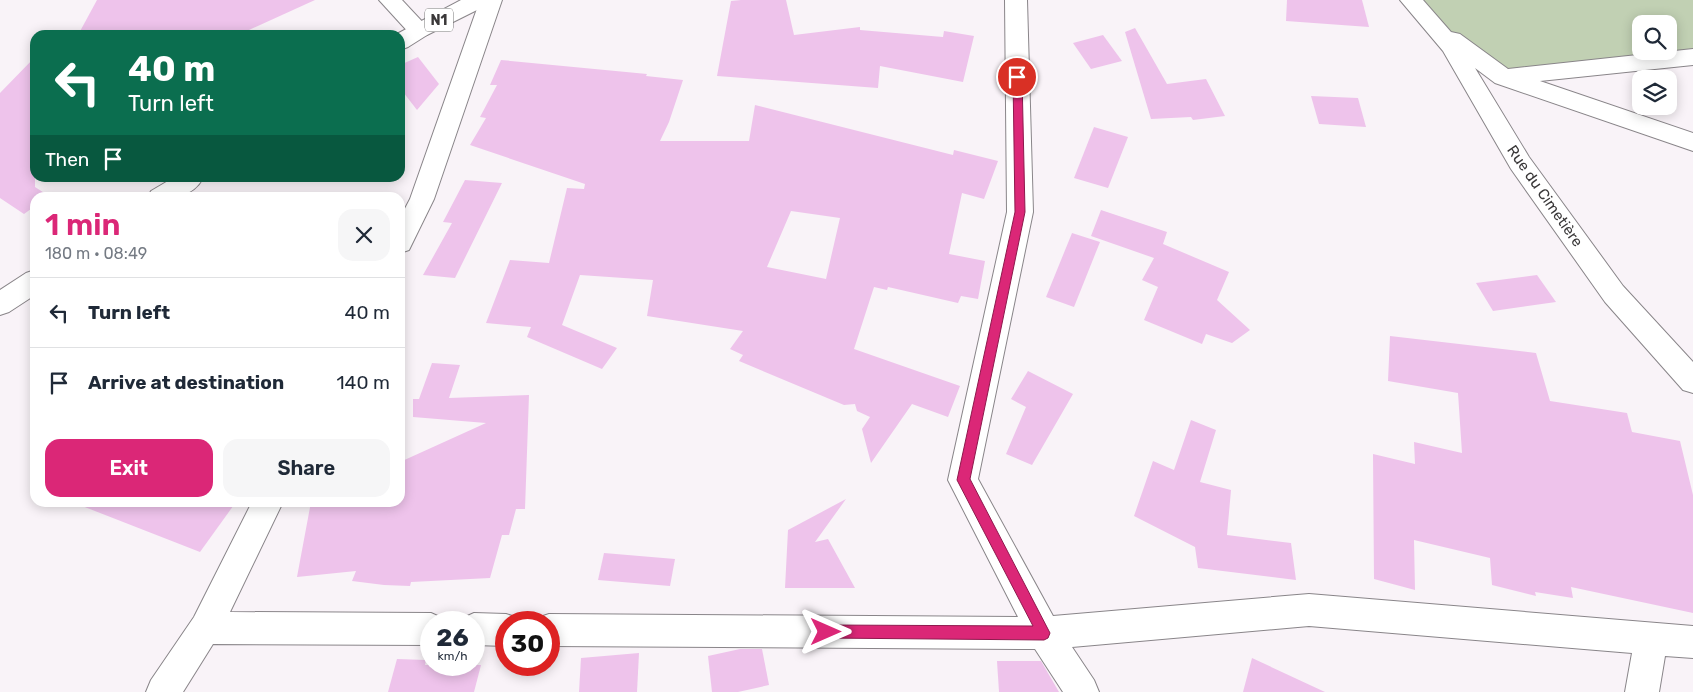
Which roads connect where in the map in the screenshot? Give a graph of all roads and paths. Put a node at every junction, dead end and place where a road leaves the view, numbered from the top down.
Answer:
1 (390, 0) edge
2 (479, 0) edge
3 (491, 0) edge
4 (1016, 0) edge
5 (1411, 0) edge
6 (1434, 26) junction
7 (419, 30) junction
8 (405, 39) edge
9 (1693, 57) edge
10 (1503, 77) junction
11 (1693, 142) edge
12 (185, 182) edge
13 (169, 192) edge
14 (405, 232) edge
15 (30, 284) edge
16 (0, 304) edge
17 (1693, 381) edge
18 (266, 507) edge
19 (205, 628) junction
20 (420, 629) edge
21 (560, 630) edge
22 (1044, 633) junction
23 (1651, 638) junction
24 (1693, 642) edge
25 (163, 692) edge
26 (1082, 692) edge
27 (1642, 692) edge

1 - 7 main road
2 - 7 main road, N1
3 - 14 main road
4 - 22 main road
5 - 6 main road, Rue du Cimetière
6 - 10 main road
6 - 17 main road, Rue du Cimetière
7 - 8 main road, N1
9 - 10 main road
10 - 11 main road
12 - 13 main road
15 - 16 main road
18 - 19 main road
19 - 20 main road
19 - 25 main road
21 - 22 main road
22 - 23 main road
22 - 26 main road
23 - 24 main road
23 - 27 main road

